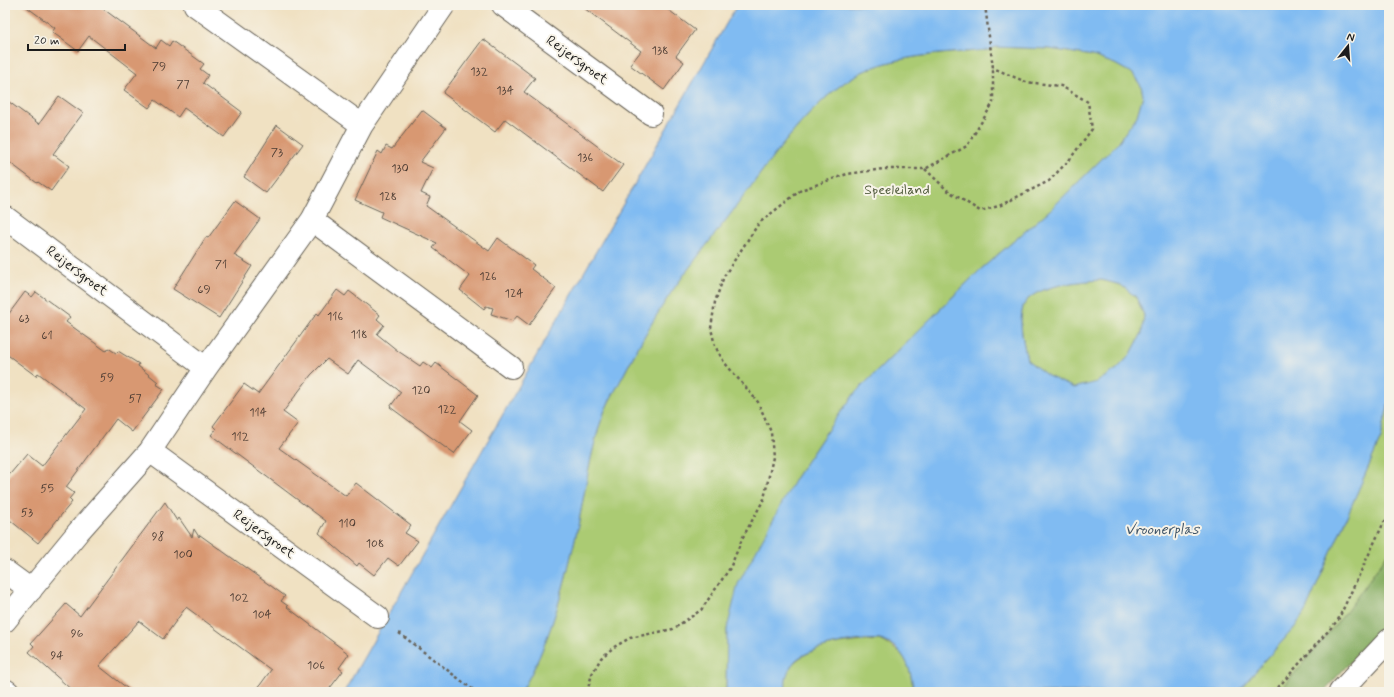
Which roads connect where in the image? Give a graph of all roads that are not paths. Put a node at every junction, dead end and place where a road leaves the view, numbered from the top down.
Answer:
1 (195, 5) edge
2 (444, 5) edge
3 (503, 5) edge
4 (651, 114) dead end
5 (362, 125) junction
6 (5, 218) edge
7 (312, 220) junction
8 (511, 366) dead end
9 (206, 368) junction
10 (150, 451) junction
11 (5, 570) edge
12 (31, 590) junction
13 (378, 617) road end
14 (5, 621) edge
15 (1389, 640) edge
16 (5, 690) edge
17 (8, 692) edge
18 (1340, 692) edge

1 - 5 street
2 - 5 street
3 - 4 street, Reijersgroet
5 - 7 street
6 - 9 street, Reijersgroet
7 - 8 street
7 - 9 street
9 - 10 street
10 - 12 street
10 - 13 street, Reijersgroet
11 - 12 street
12 - 14 street
15 - 18 street
16 - 17 street

